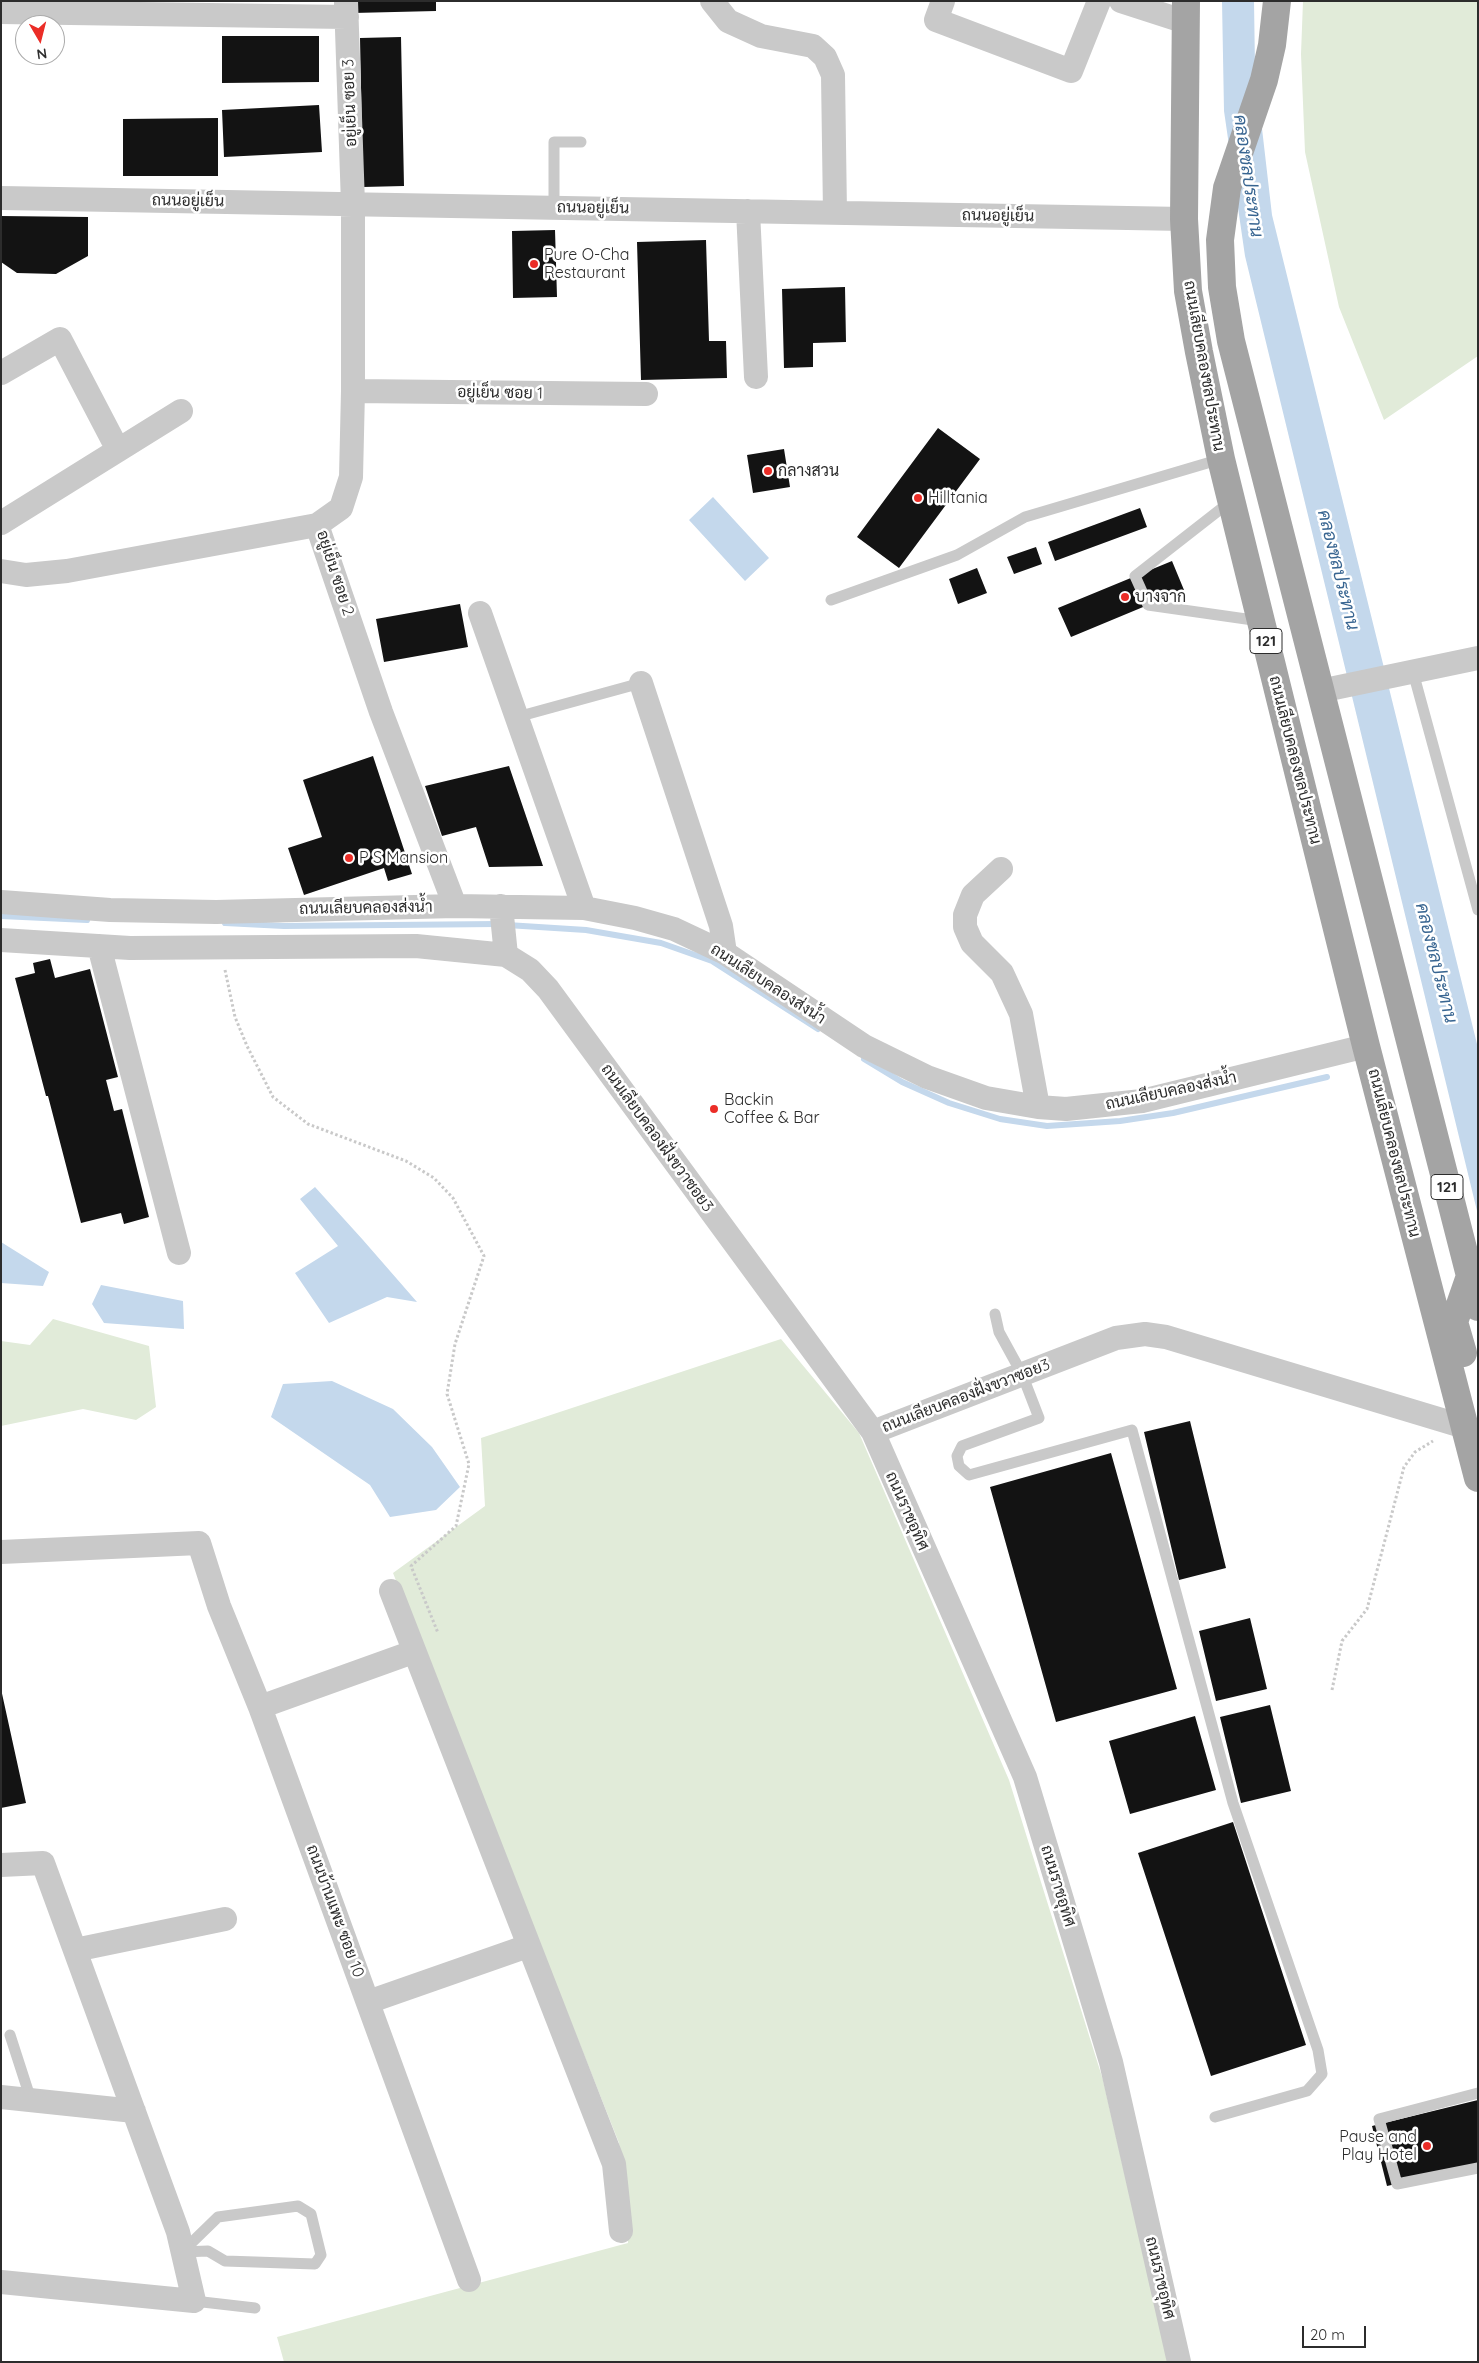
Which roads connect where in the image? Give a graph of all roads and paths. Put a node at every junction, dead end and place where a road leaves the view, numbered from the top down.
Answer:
1 (712, 1) edge
2 (943, 1) edge
3 (1099, 1) edge
4 (1121, 1) edge
5 (1277, 1) edge
6 (286, 9) edge
7 (346, 9) edge
8 (1, 12) edge
9 (1186, 12) edge
10 (581, 142) dead end
11 (1, 198) edge
12 (353, 204) junction
13 (554, 208) junction
14 (748, 211) junction
15 (836, 213) junction
16 (1184, 219) junction
17 (1, 373) edge
18 (756, 377) dead end
19 (353, 391) junction
20 (646, 394) dead end
21 (181, 411) dead end
22 (118, 450) junction
23 (1221, 459) junction
24 (1231, 500) junction
25 (1, 522) edge
26 (317, 525) junction
27 (1, 571) edge
28 (831, 600) dead end
29 (480, 612) dead end
30 (1261, 621) junction
31 (1478, 658) edge
32 (1413, 672) junction
33 (641, 683) joint
34 (1320, 691) junction
35 (517, 718) junction
36 (1000, 869) dead end
37 (1, 902) edge
38 (454, 906) junction
39 (501, 906) junction
40 (584, 908) junction
41 (1478, 910) edge
42 (1, 940) edge
43 (99, 946) junction
44 (219, 948) junction
45 (725, 953) junction
46 (506, 955) junction
47 (1366, 1046) junction
48 (1038, 1107) junction
49 (179, 1253) dead end
50 (1470, 1276) junction
51 (1478, 1307) edge
52 (995, 1314) dead end
53 (1022, 1374) junction
54 (1456, 1393) junction
55 (873, 1432) junction
56 (1466, 1433) junction
57 (1478, 1478) edge
58 (1, 1552) edge
59 (391, 1591) dead end
60 (438, 1633) dead end
61 (413, 1652) junction
62 (1332, 1690) dead end
63 (260, 1707) junction
64 (1, 1865) edge
65 (225, 1919) dead end
66 (528, 1946) junction
67 (75, 1950) junction
68 (368, 2002) junction
69 (10, 2035) dead end
70 (1478, 2092) edge
71 (1, 2097) edge
72 (31, 2100) junction
73 (134, 2111) junction
74 (1215, 2117) dead end
75 (1478, 2168) edge
76 (621, 2231) dead end
77 (182, 2252) junction
78 (469, 2280) dead end
79 (1, 2282) edge
80 (194, 2300) junction
81 (255, 2308) dead end
82 (1178, 2362) edge

1 - 15 street
2 - 3 street
4 - 9 street
5 - 34 main road, ถนนเลียบคลองชลประทาน / 121
6 - 7 street
6 - 8 street
7 - 12 street, อยู่เย็น ซอย 3
9 - 16 main road, ถนนเลียบคลองชลประทาน / 121
10 - 13 lane
11 - 12 street, ถนนอยู่เย็น
12 - 13 street, ถนนอยู่เย็น
12 - 19 street, อยู่เย็น ซอย 2
13 - 14 street, ถนนอยู่เย็น
14 - 15 street, ถนนอยู่เย็น
14 - 18 street
15 - 16 street, ถนนอยู่เย็น
16 - 23 main road, ถนนเลียบคลองชลประทาน / 121
17 - 22 street
19 - 20 street, อยู่เย็น ซอย 1
19 - 26 street, อยู่เย็น ซอย 2
21 - 22 street
22 - 25 street
23 - 24 main road, ถนนเลียบคลองชลประทาน / 121
23 - 28 lane
24 - 30 main road, ถนนเลียบคลองชลประทาน / 121
24 - 30 lane
26 - 27 street
26 - 38 street, อยู่เย็น ซอย 2
29 - 35 street
30 - 47 main road, ถนนเลียบคลองชลประทาน / 121
31 - 32 street
32 - 34 street
32 - 41 lane
33 - 35 lane
33 - 45 street
34 - 50 main road, ถนนเลียบคลองชลประทาน / 121
35 - 40 street
36 - 48 street
37 - 38 street, ถนนเลียบคลองส่งน้ำ
38 - 39 street, ถนนเลียบคลองส่งน้ำ
39 - 40 street, ถนนเลียบคลองส่งน้ำ
39 - 46 street
40 - 45 street, ถนนเลียบคลองส่งน้ำ
42 - 43 street
43 - 44 street
43 - 49 street
44 - 46 street
44 - 60 path
45 - 48 street, ถนนเลียบคลองส่งน้ำ
46 - 55 street, ถนนเลียบคลองฝั่งขวาซอย3
47 - 48 street, ถนนเลียบคลองส่งน้ำ
47 - 54 main road, ถนนเลียบคลองชลประทาน / 121
50 - 51 main road, ถนนเลียบคลองชลประทาน / 121
50 - 54 main road
52 - 53 lane
53 - 55 street, ถนนเลียบคลองฝั่งขวาซอย3
53 - 56 street, ถนนเลียบคลองฝั่งขวาซอย3
53 - 74 lane
54 - 56 main road, ถนนเลียบคลองชลประทาน / 121
55 - 82 street, ถนนราชอุทิศ
56 - 57 main road, ถนนเลียบคลองชลประทาน / 121
56 - 62 path
58 - 63 street, ถนนบ้านแพะ ซอย 10
59 - 61 street
61 - 63 street
61 - 66 street
63 - 68 street, ถนนบ้านแพะ ซอย 10
64 - 67 street
65 - 67 street
66 - 68 street
66 - 76 street
67 - 73 street
68 - 78 street, ถนนบ้านแพะ ซอย 10
69 - 72 lane
70 - 75 lane
71 - 72 street
72 - 73 street
73 - 77 street
77 - 77 lane
77 - 80 street
79 - 80 street
80 - 81 lane

